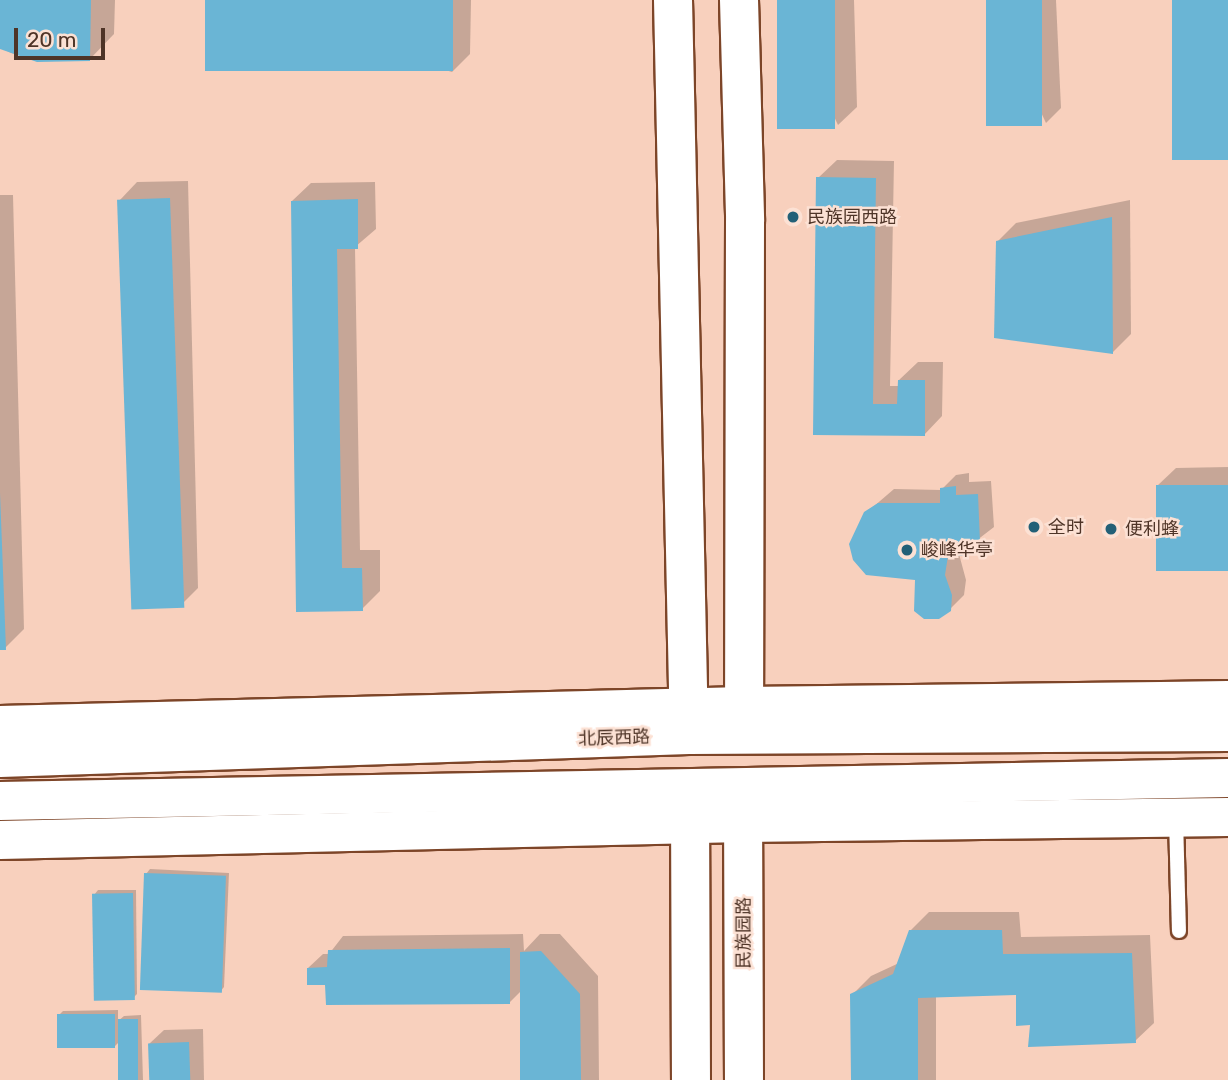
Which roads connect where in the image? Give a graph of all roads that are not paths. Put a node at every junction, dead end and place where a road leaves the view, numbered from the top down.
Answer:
1 (673, 0) edge
2 (739, 0) edge
3 (1228, 700) edge
4 (1130, 702) junction
5 (744, 720) junction
6 (689, 721) junction
7 (0, 725) edge
8 (1228, 732) edge
9 (0, 758) edge
10 (1228, 778) edge
11 (743, 786) junction
12 (690, 787) junction
13 (1176, 798) junction
14 (0, 801) edge
15 (1228, 817) edge
16 (690, 824) junction
17 (743, 824) junction
18 (0, 840) edge
19 (1180, 931) dead end
20 (691, 1080) edge
21 (744, 1080) edge

1 - 6 main road
2 - 5 main road
3 - 4 main road, 北辰西路
4 - 5 main road, 北辰西路
4 - 8 main road
5 - 6 main road, 北辰西路
5 - 8 main road, 北辰西路
5 - 11 main road, 民族园路
6 - 7 main road, 北辰西路
6 - 9 main road, 北辰西路
6 - 12 main road
10 - 13 main road
11 - 12 main road
11 - 13 main road
11 - 17 main road, 民族园路
12 - 14 main road
12 - 16 main road
13 - 15 main road
13 - 17 main road
13 - 19 lane
16 - 17 main road
16 - 18 main road
16 - 20 main road
17 - 21 main road, 民族园路

